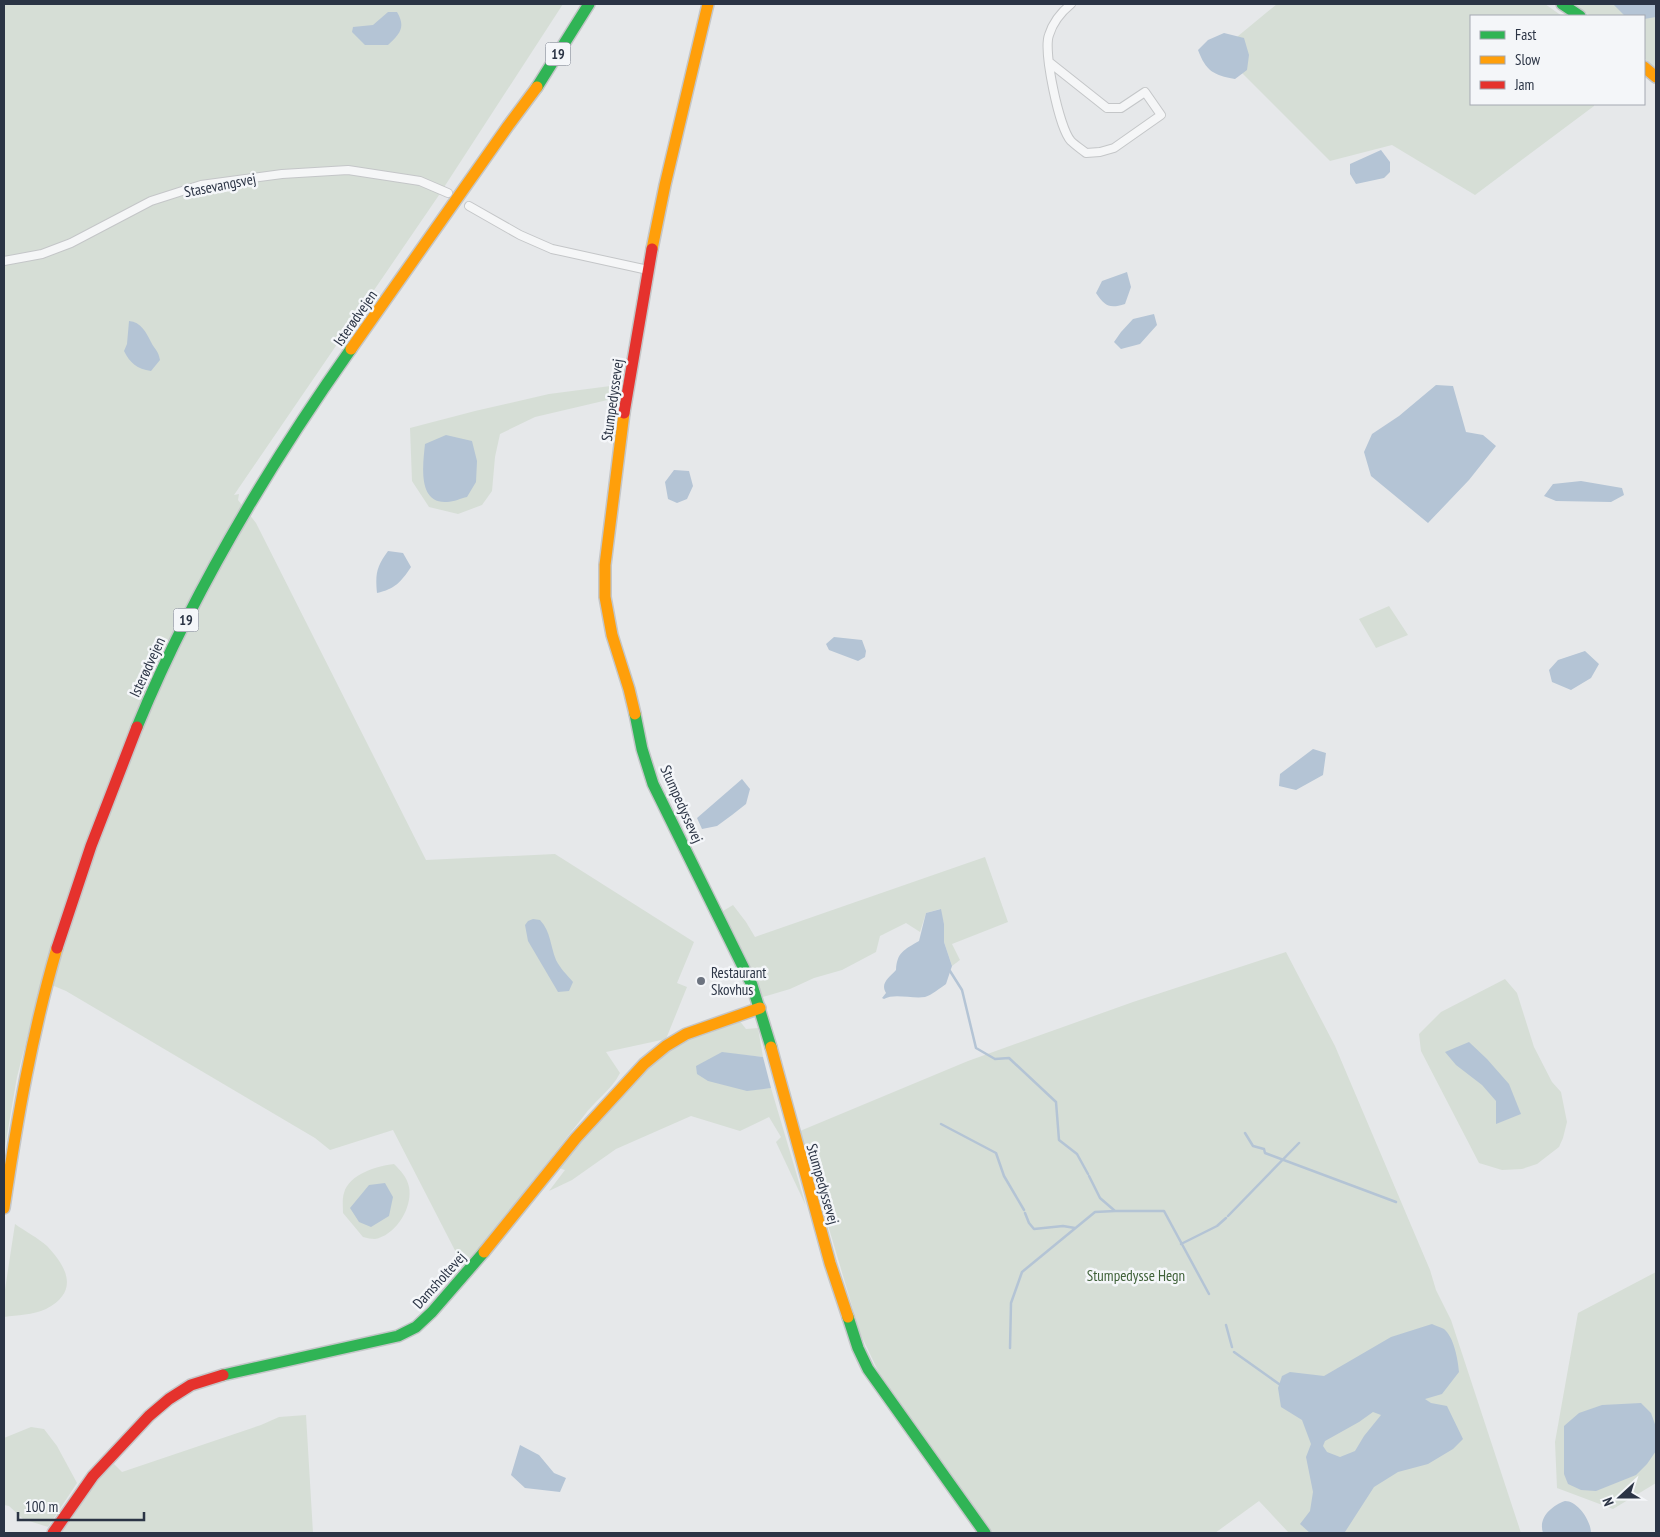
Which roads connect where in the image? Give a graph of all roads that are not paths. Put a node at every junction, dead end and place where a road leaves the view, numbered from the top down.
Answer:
1 (580, 4) edge
2 (589, 4) edge
3 (708, 4) edge
4 (1071, 4) edge
5 (1562, 4) edge
6 (1578, 15) edge
7 (1049, 62) junction
8 (1645, 68) edge
9 (1656, 77) edge
10 (525, 102) junction
11 (448, 193) dead end
12 (469, 206) dead end
13 (4, 262) edge
14 (648, 270) junction
15 (760, 1008) junction
16 (4, 1208) edge
17 (53, 1533) edge
18 (985, 1533) edge

1 - 10 main road, Isterødvejen / 19
2 - 10 main road, Isterødvejen / 19
3 - 14 main road, Stumpedyssevej
4 - 7 street
5 - 6 main road
7 - 7 street
8 - 9 main road
10 - 16 main road, Isterødvejen / 19
11 - 13 street, Stasevangsvej
12 - 14 street
14 - 15 main road, Stumpedyssevej
15 - 17 main road, Damsholtevej
15 - 18 main road, Stumpedyssevej

